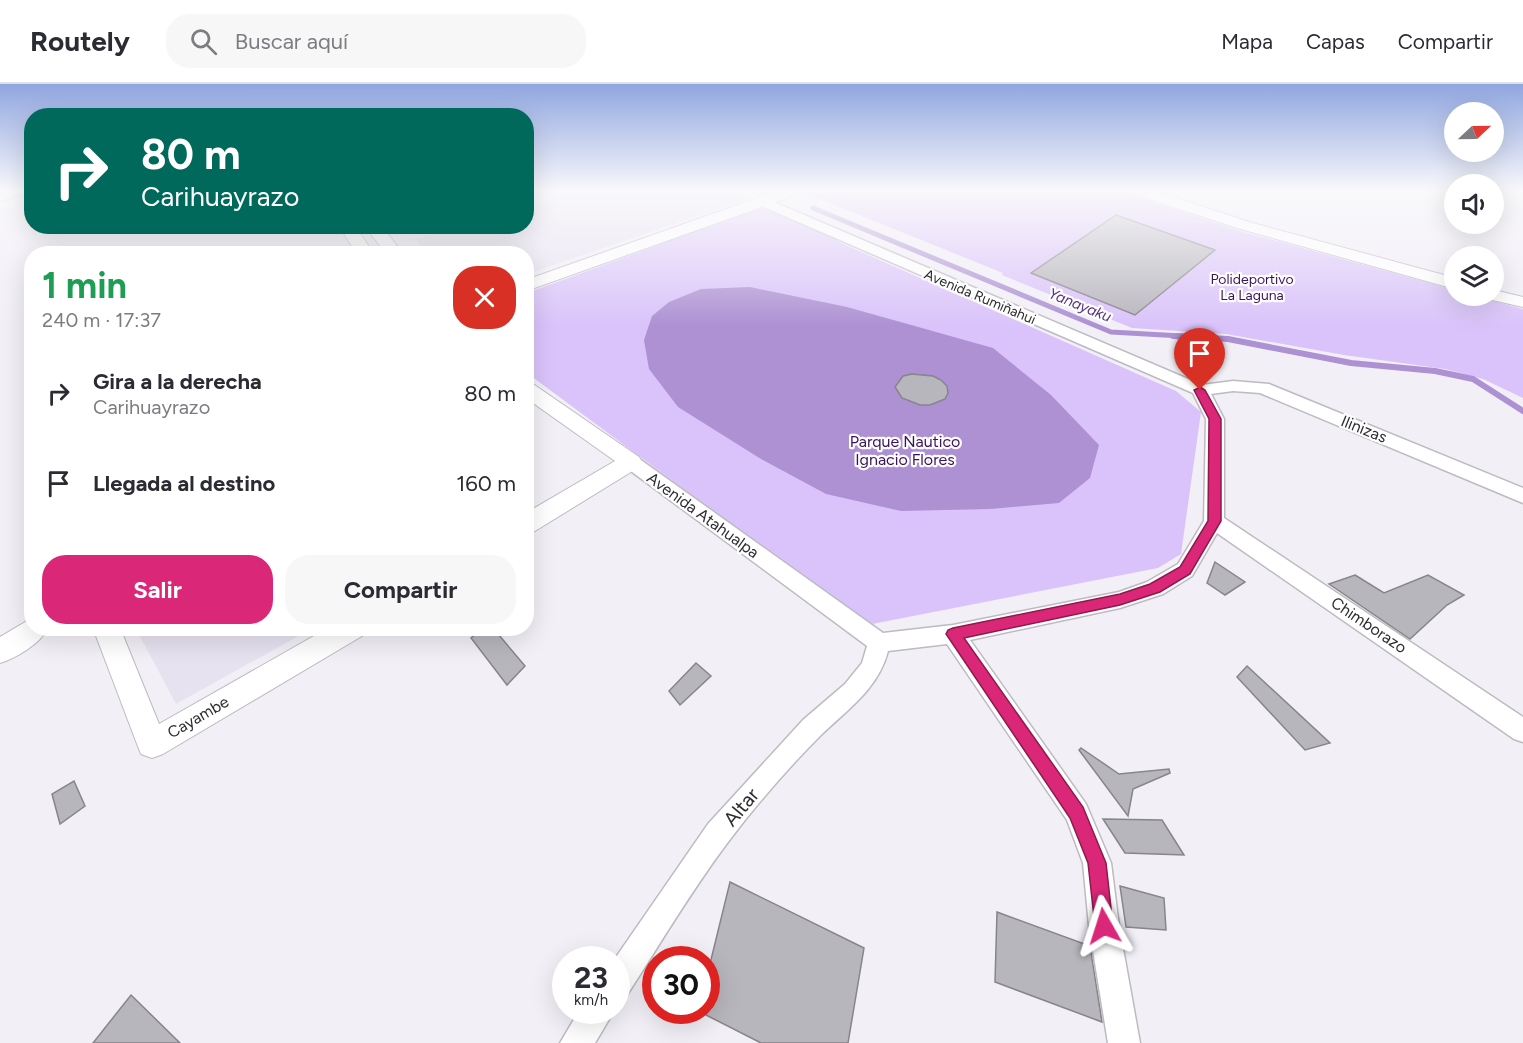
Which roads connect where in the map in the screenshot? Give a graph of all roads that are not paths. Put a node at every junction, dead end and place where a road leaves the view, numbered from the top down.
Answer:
1 (665, 236) edge
2 (846, 236) edge
3 (1281, 236) edge
4 (1444, 281) edge
5 (534, 283) edge
6 (1504, 297) edge
7 (1523, 302) edge
8 (1200, 390) junction
9 (534, 394) edge
10 (631, 462) junction
11 (1523, 496) edge
12 (534, 520) edge
13 (1214, 521) junction
14 (953, 634) junction
15 (24, 636) edge
16 (109, 636) edge
17 (338, 636) edge
18 (879, 643) junction
19 (0, 652) edge
20 (1523, 731) edge
21 (630, 963) edge
22 (589, 1024) edge
23 (576, 1043) edge
24 (1124, 1043) edge

1 - 5 street
2 - 8 street, Avenida Rumiñahui
3 - 4 street
6 - 7 street
8 - 11 street, Ilinizas
8 - 13 street
9 - 10 street, Avenida Atahualpa
10 - 12 street
10 - 18 street, Avenida Atahualpa
13 - 14 street
13 - 20 street, Chimborazo
14 - 18 street
14 - 24 street
15 - 19 street
16 - 17 street, Cayambe
18 - 21 street, Altar
22 - 23 street

